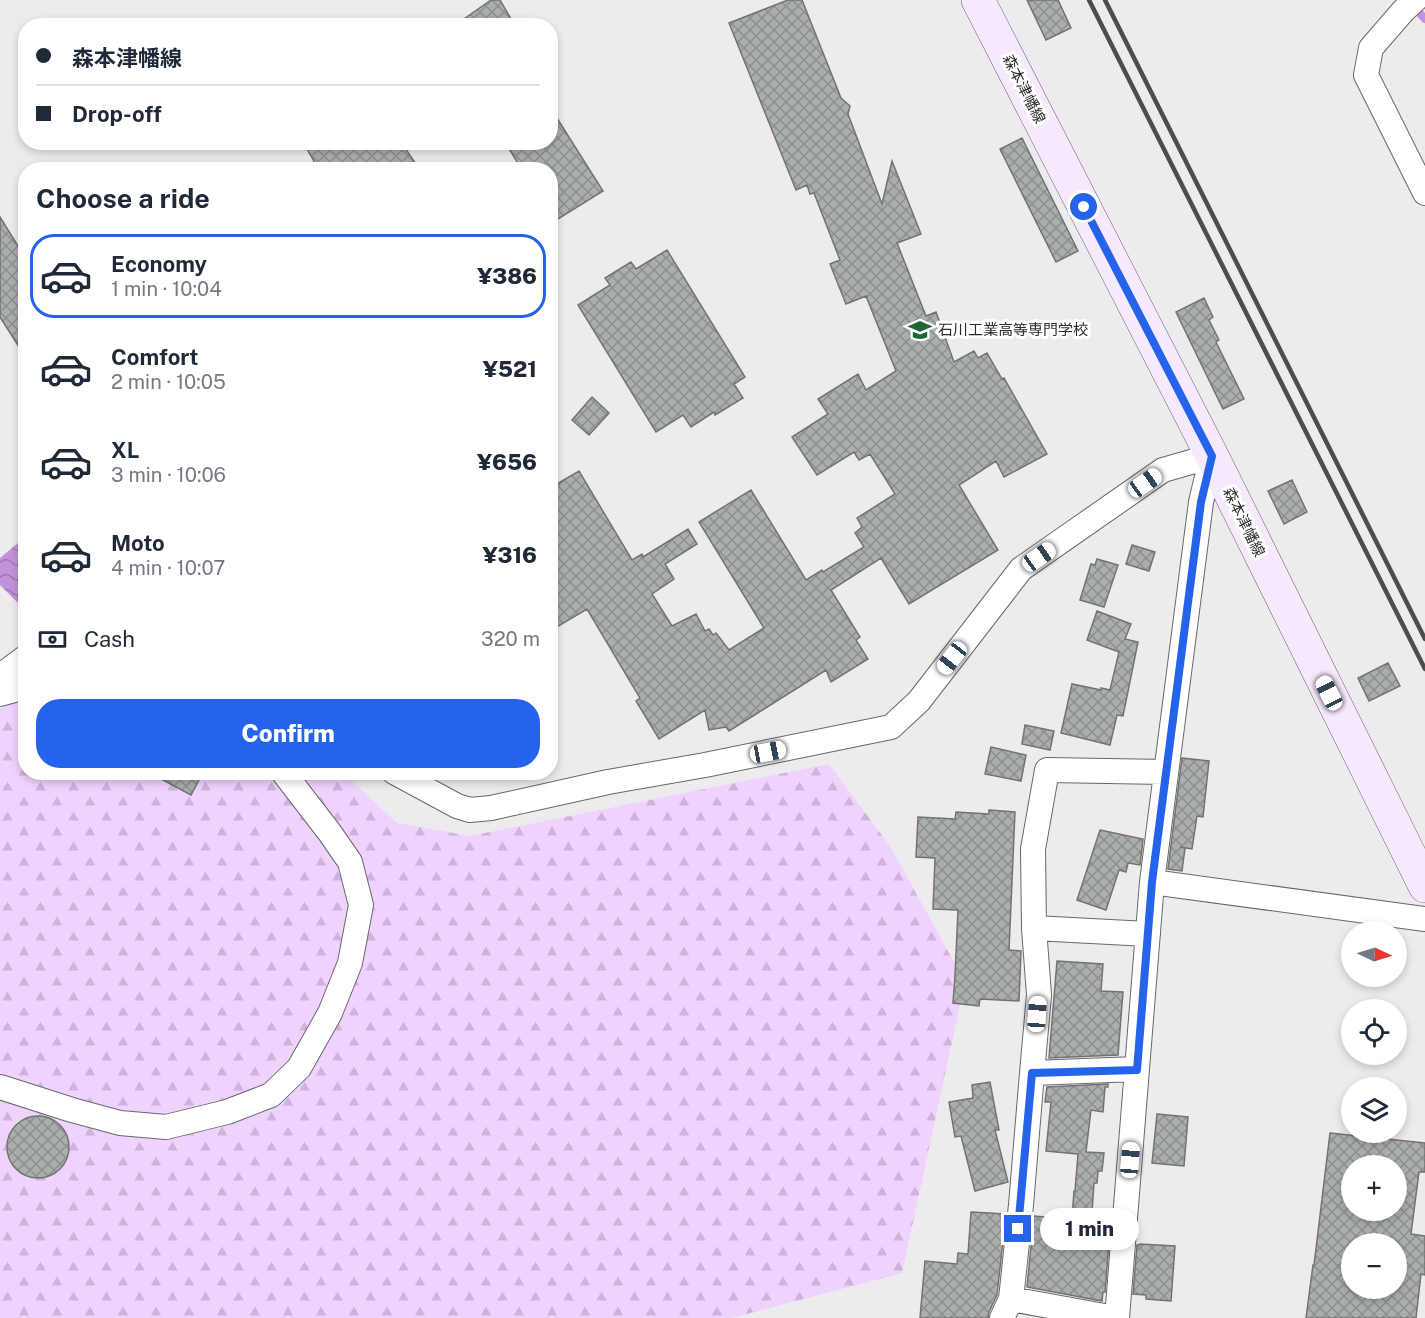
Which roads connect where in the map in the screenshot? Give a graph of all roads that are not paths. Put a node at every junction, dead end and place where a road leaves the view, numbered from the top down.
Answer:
1 (978, 0) edge
2 (1409, 5) edge
3 (1425, 193) edge
4 (1212, 456) junction
5 (18, 663) edge
6 (0, 676) edge
7 (18, 689) edge
8 (0, 694) edge
9 (1166, 772) junction
10 (289, 780) edge
11 (409, 780) edge
12 (1152, 882) junction
13 (1425, 886) edge
14 (1425, 919) edge
15 (1034, 928) junction
16 (1148, 934) junction
17 (1137, 1070) junction
18 (1032, 1073) junction
19 (0, 1087) edge
20 (1006, 1308) edge
21 (1116, 1318) edge

1 - 4 main road, 森本津幡線
2 - 3 street
4 - 9 street
4 - 11 street
4 - 13 main road, 森本津幡線
5 - 6 street
7 - 8 street
9 - 12 street
9 - 15 street
10 - 19 street
12 - 14 street
12 - 16 street
15 - 16 street
15 - 18 street
16 - 17 street
17 - 18 street
17 - 21 street
18 - 20 street
20 - 21 street

